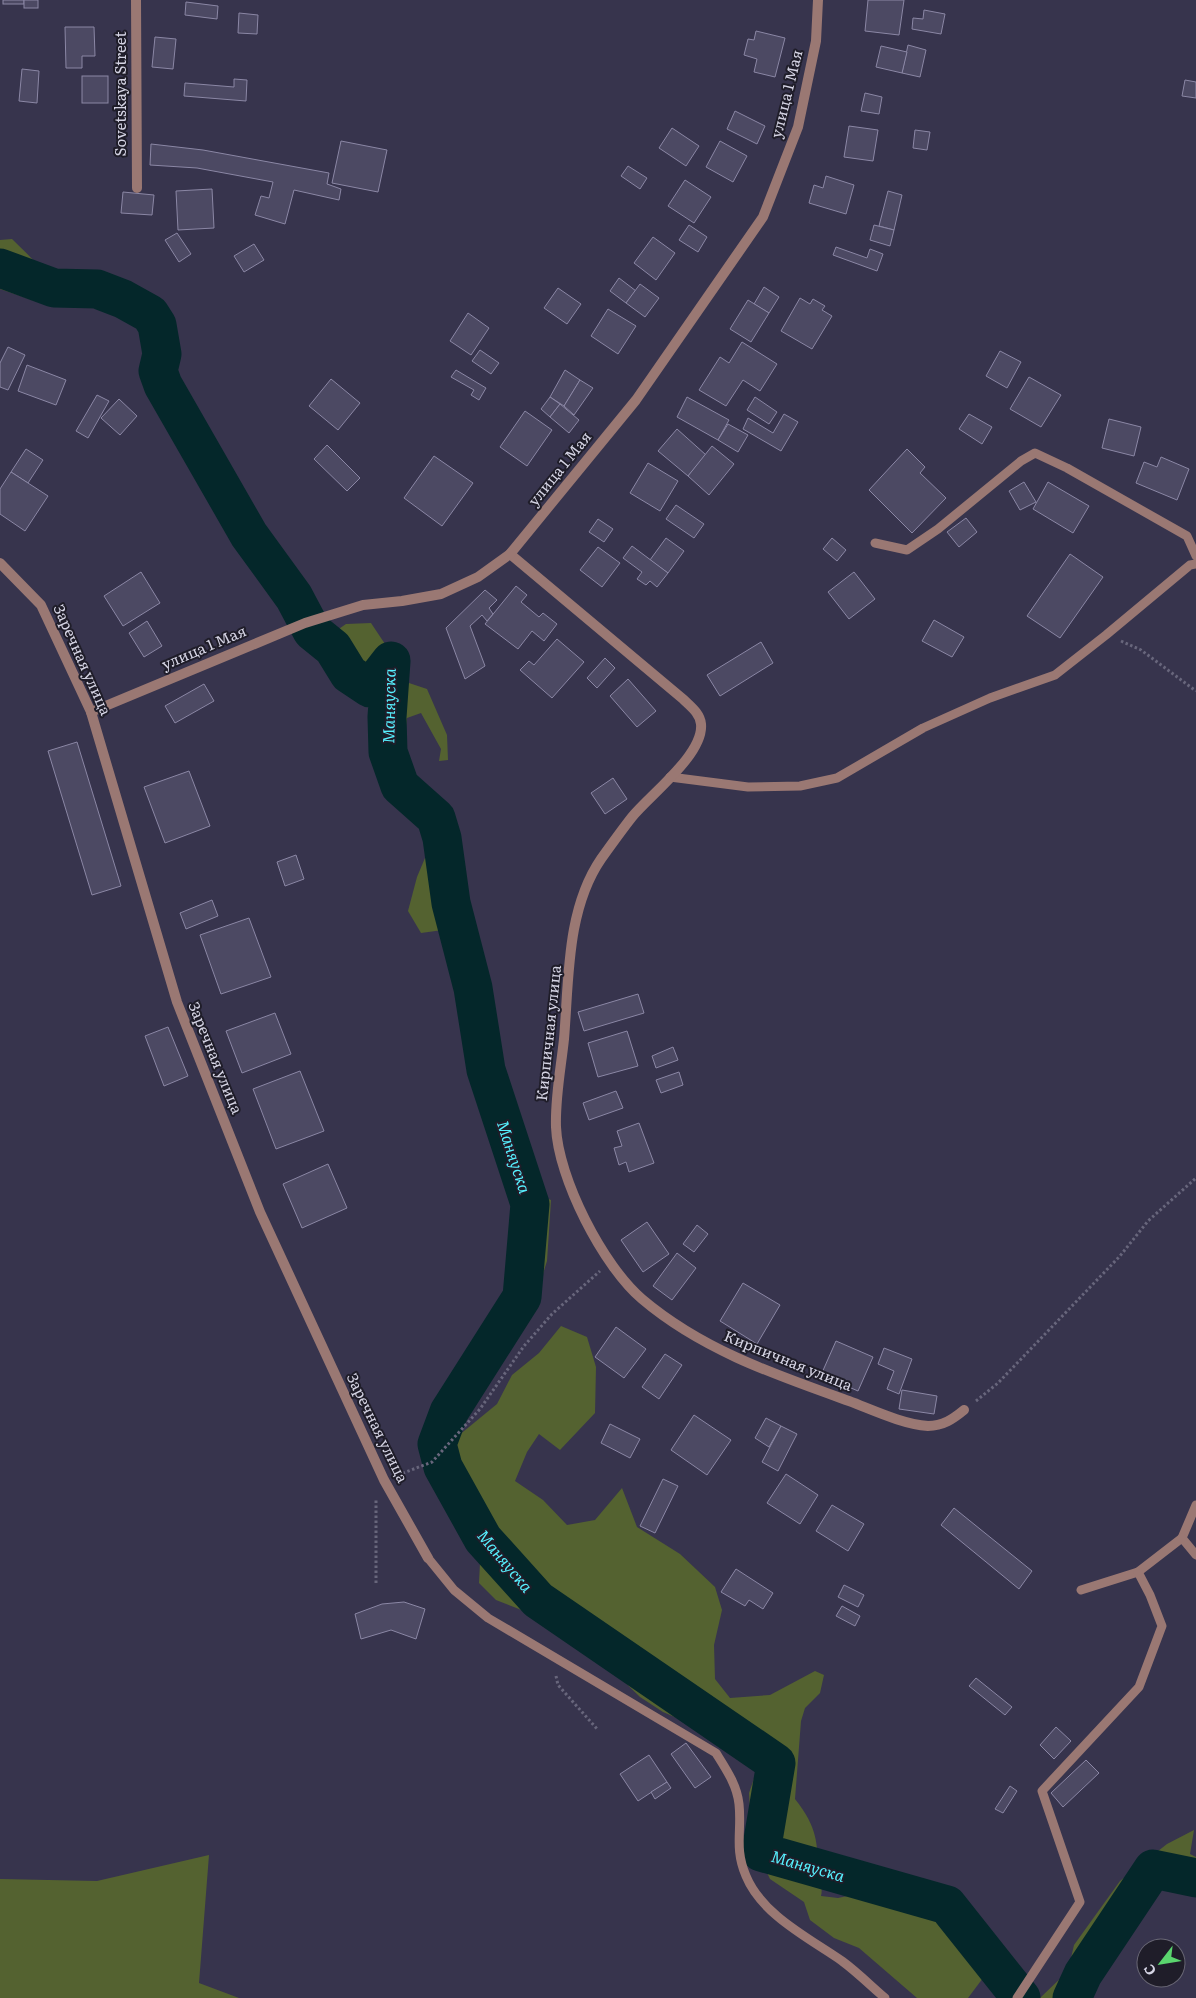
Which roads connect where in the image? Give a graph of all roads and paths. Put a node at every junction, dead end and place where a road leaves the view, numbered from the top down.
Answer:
1 (136, 0) edge
2 (818, 0) edge
3 (136, 188) dead end
4 (875, 543) dead end
5 (510, 554) junction
6 (1196, 556) edge
7 (0, 563) edge
8 (1196, 564) edge
9 (1106, 636) junction
10 (1196, 691) edge
11 (91, 712) junction
12 (670, 777) junction
13 (1196, 1178) edge
14 (608, 1262) junction
15 (964, 1410) joint
16 (384, 1480) junction
17 (1196, 1505) edge
18 (1182, 1538) junction
19 (1196, 1555) edge
20 (428, 1558) joint
21 (1138, 1572) junction
22 (376, 1583) dead end
23 (1081, 1590) dead end
24 (552, 1656) junction
25 (598, 1730) dead end
26 (885, 1998) edge
27 (1017, 1998) edge

1 - 3 street, Sovetskaya Street
2 - 5 street, улица 1 Мая
4 - 6 lane
5 - 11 street, улица 1 Мая
5 - 12 street, Кирпичная улица
7 - 11 street, Заречная улица
8 - 9 lane
9 - 10 path
9 - 12 lane
11 - 16 street, Заречная улица
12 - 14 street, Кирпичная улица
13 - 15 path
14 - 15 street, Кирпичная улица
14 - 16 path
16 - 20 street, Заречная улица
16 - 22 path
17 - 18 lane
18 - 19 lane
18 - 21 lane
20 - 24 lane
21 - 23 lane
21 - 27 lane
24 - 25 path
24 - 26 lane

